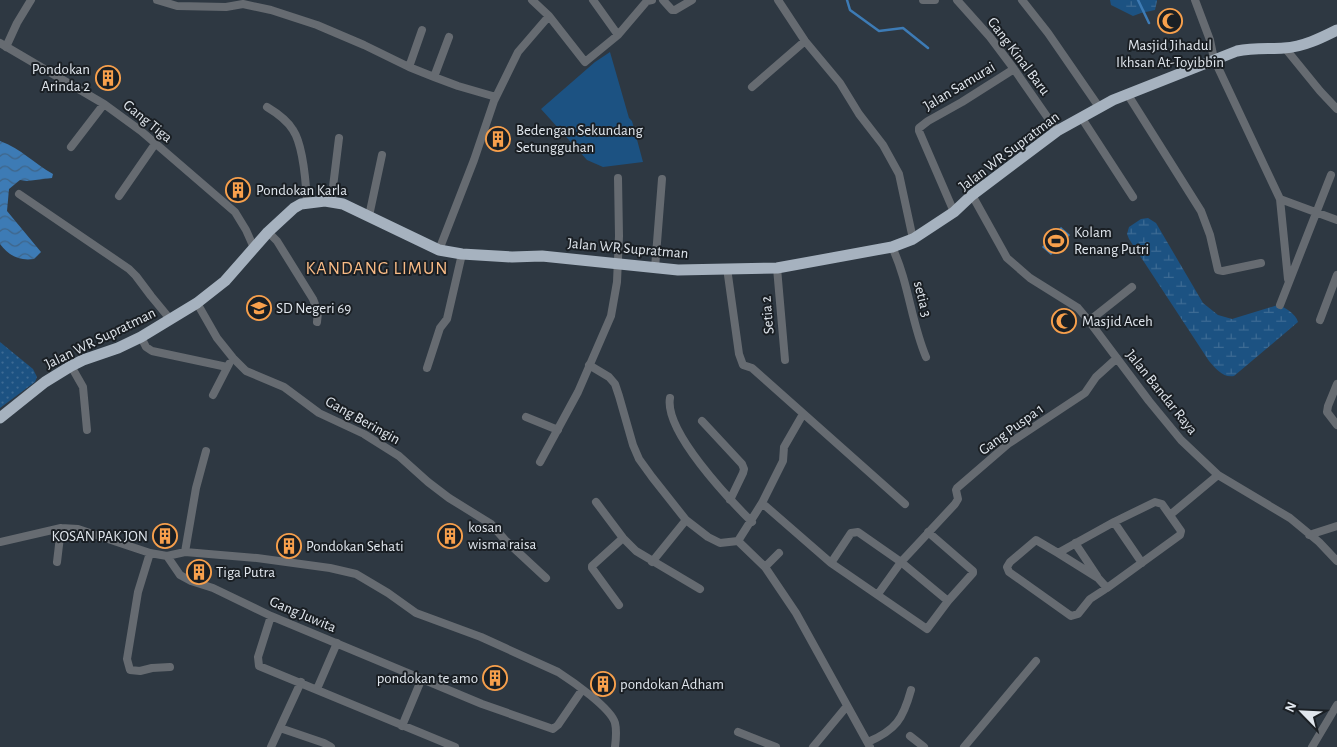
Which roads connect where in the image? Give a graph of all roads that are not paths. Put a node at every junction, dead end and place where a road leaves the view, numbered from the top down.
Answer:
1 (31, 0) edge
2 (157, 0) edge
3 (532, 0) edge
4 (593, 0) edge
5 (652, 0) edge
6 (663, 0) edge
7 (692, 0) edge
8 (778, 0) edge
9 (923, 0) edge
10 (935, 0) edge
11 (957, 0) edge
12 (1022, 0) edge
13 (1195, 0) edge
14 (227, 4) edge
15 (549, 16) junction
16 (422, 30) dead end
17 (1337, 30) edge
18 (618, 35) junction
19 (449, 36) dead end
20 (805, 41) junction
21 (3, 45) edge
22 (1285, 48) junction
23 (1214, 59) junction
24 (409, 67) junction
25 (1014, 69) junction
26 (434, 77) junction
27 (752, 87) dead end
28 (1128, 95) junction
29 (496, 97) junction
30 (104, 104) junction
31 (268, 106) dead end
32 (1099, 107) junction
33 (1337, 109) edge
34 (1081, 117) junction
35 (1057, 131) junction
36 (339, 138) dead end
37 (156, 144) junction
38 (71, 147) dead end
39 (382, 155) dead end
40 (1331, 175) dead end
41 (618, 178) dead end
42 (662, 179) dead end
43 (19, 194) dead end
44 (972, 195) junction
45 (119, 196) dead end
46 (1133, 197) dead end
47 (1280, 199) junction
48 (307, 202) junction
49 (331, 203) junction
50 (954, 212) junction
51 (1315, 213) junction
52 (369, 216) junction
53 (1337, 220) edge
54 (268, 232) junction
55 (913, 239) junction
56 (892, 247) junction
57 (254, 248) junction
58 (439, 250) junction
59 (462, 254) junction
60 (1261, 263) dead end
61 (617, 264) junction
62 (655, 268) junction
63 (726, 268) junction
64 (777, 268) junction
65 (1337, 275) edge
66 (1288, 281) junction
67 (1132, 287) dead end
68 (197, 303) junction
69 (1280, 305) dead end
70 (170, 319) junction
71 (1320, 320) dead end
72 (1089, 321) junction
73 (317, 322) dead end
74 (141, 337) junction
75 (926, 357) dead end
76 (233, 358) junction
77 (1117, 358) junction
78 (785, 360) dead end
79 (71, 366) junction
80 (589, 366) junction
81 (227, 367) junction
82 (427, 368) dead end
83 (1337, 384) edge
84 (213, 395) dead end
85 (670, 398) dead end
86 (803, 414) junction
87 (526, 417) dead end
88 (0, 418) edge
89 (702, 421) dead end
90 (1337, 425) edge
91 (87, 430) dead end
92 (558, 430) junction
93 (206, 451) dead end
94 (540, 462) dead end
95 (1218, 475) junction
96 (730, 500) junction
97 (596, 502) dead end
98 (762, 503) junction
99 (905, 504) dead end
100 (1170, 515) junction
101 (686, 520) junction
102 (752, 522) junction
103 (1114, 522) junction
104 (1337, 526) edge
105 (62, 528) junction
106 (929, 530) junction
107 (1309, 535) junction
108 (623, 538) junction
109 (738, 541) junction
110 (0, 542) edge
111 (1075, 543) junction
112 (185, 552) junction
113 (150, 553) junction
114 (779, 553) dead end
115 (1058, 553) junction
116 (167, 556) junction
117 (1337, 561) edge
118 (57, 562) dead end
119 (652, 562) junction
120 (831, 562) junction
121 (901, 562) junction
122 (1142, 563) junction
123 (765, 567) junction
124 (546, 578) dead end
125 (1098, 578) junction
126 (1107, 588) junction
127 (700, 589) dead end
128 (878, 594) junction
129 (948, 602) junction
130 (619, 605) dead end
131 (271, 616) junction
132 (337, 643) junction
133 (1036, 661) dead end
134 (170, 667) dead end
135 (422, 678) junction
136 (302, 682) junction
137 (317, 689) junction
138 (582, 690) junction
139 (911, 690) dead end
140 (1337, 705) edge
141 (847, 706) junction
142 (402, 726) junction
143 (280, 728) junction
144 (738, 732) dead end
145 (910, 736) dead end
146 (869, 745) edge
147 (271, 747) edge
148 (331, 747) edge
149 (455, 747) edge
150 (615, 747) edge
151 (776, 747) edge
152 (813, 747) edge
153 (924, 747) edge
154 (964, 747) edge
155 (1312, 747) edge

1 - 21 street
2 - 14 street
3 - 15 street
4 - 18 street
5 - 18 street
6 - 7 street
8 - 20 street
9 - 10 street
11 - 25 street, Gang Kinal Baru
12 - 32 street
13 - 23 street
14 - 24 street
15 - 18 street
15 - 29 street
16 - 24 street
17 - 22 highway, Jalan WR Supratman
19 - 26 street
20 - 27 street
20 - 55 street
21 - 30 street, Gang Tiga
22 - 23 highway, Jalan WR Supratman
22 - 33 street
23 - 28 highway, Jalan WR Supratman
23 - 47 street
24 - 26 street
25 - 35 street, Gang Kinal Baru
25 - 50 street, Jalan Samurai
26 - 29 street
28 - 32 highway, Jalan WR Supratman
28 - 60 street
29 - 58 street
30 - 37 street, Gang Tiga
30 - 38 street
31 - 48 street
32 - 34 highway, Jalan WR Supratman
34 - 35 highway, Jalan WR Supratman
34 - 46 street
35 - 44 highway, Jalan WR Supratman
36 - 49 street
37 - 45 street
37 - 57 street, Gang Tiga
39 - 52 street
40 - 51 street
41 - 61 street
42 - 62 street
43 - 70 street
44 - 50 highway, Jalan WR Supratman
44 - 72 street, Jalan Bandar Raya
47 - 51 street
47 - 66 street
48 - 49 highway, Jalan WR Supratman
48 - 54 highway, Jalan WR Supratman
49 - 52 highway, Jalan WR Supratman
50 - 55 highway, Jalan WR Supratman
51 - 53 street
51 - 66 street
52 - 58 highway, Jalan WR Supratman
54 - 57 highway, Jalan WR Supratman
54 - 73 street
55 - 56 highway, Jalan WR Supratman
56 - 64 highway, Jalan WR Supratman
56 - 75 street, setia 3
57 - 68 highway, Jalan WR Supratman
58 - 59 highway, Jalan WR Supratman
59 - 61 highway, Jalan WR Supratman
59 - 82 street
61 - 62 highway, Jalan WR Supratman
61 - 80 street
62 - 63 highway, Jalan WR Supratman
63 - 64 highway, Jalan WR Supratman
63 - 86 street
64 - 78 street, Setia 2
65 - 71 street
66 - 69 street
67 - 72 street
68 - 70 highway, Jalan WR Supratman
68 - 76 street, Gang Beringin
70 - 74 highway, Jalan WR Supratman
72 - 77 street, Jalan Bandar Raya
74 - 79 highway, Jalan WR Supratman
74 - 81 street
76 - 81 street
76 - 124 street, Gang Beringin
77 - 95 street, Jalan Bandar Raya
77 - 106 street, Gang Puspa 1
79 - 88 highway, Jalan WR Supratman
79 - 91 street
80 - 92 street
80 - 101 street
81 - 84 street
83 - 90 street
85 - 96 street
86 - 98 street
86 - 99 street
87 - 92 street
89 - 96 street
92 - 94 street
93 - 112 street
95 - 100 street
95 - 107 street, Jalan Bandar Raya
96 - 102 street
97 - 108 street
98 - 102 street
98 - 120 street
100 - 103 street
100 - 122 street
101 - 109 street
101 - 119 street
102 - 109 street
103 - 111 street
103 - 122 street
104 - 107 street
105 - 110 street
105 - 113 street
105 - 118 street
106 - 121 street
106 - 129 street
107 - 117 street, Jalan Bandar Raya
108 - 119 street
108 - 130 street
109 - 123 street
111 - 115 street
111 - 125 street
112 - 116 street
112 - 138 street
113 - 116 street
113 - 134 street
114 - 123 street
115 - 125 street
115 - 126 street
116 - 131 street, Gang Juwita
119 - 127 street
120 - 121 street
120 - 128 street
121 - 128 street
121 - 129 street
122 - 126 street
123 - 141 street
125 - 126 street
128 - 129 street
131 - 132 street, Gang Juwita
131 - 136 street
132 - 135 street, Gang Juwita
132 - 137 street
133 - 154 street
135 - 138 street, Gang Juwita
135 - 142 street
136 - 137 street
136 - 143 street
137 - 142 street
138 - 150 street
139 - 146 street
140 - 155 street
141 - 146 street
141 - 152 street
142 - 149 street
143 - 147 street
143 - 148 street
144 - 151 street
145 - 153 street

